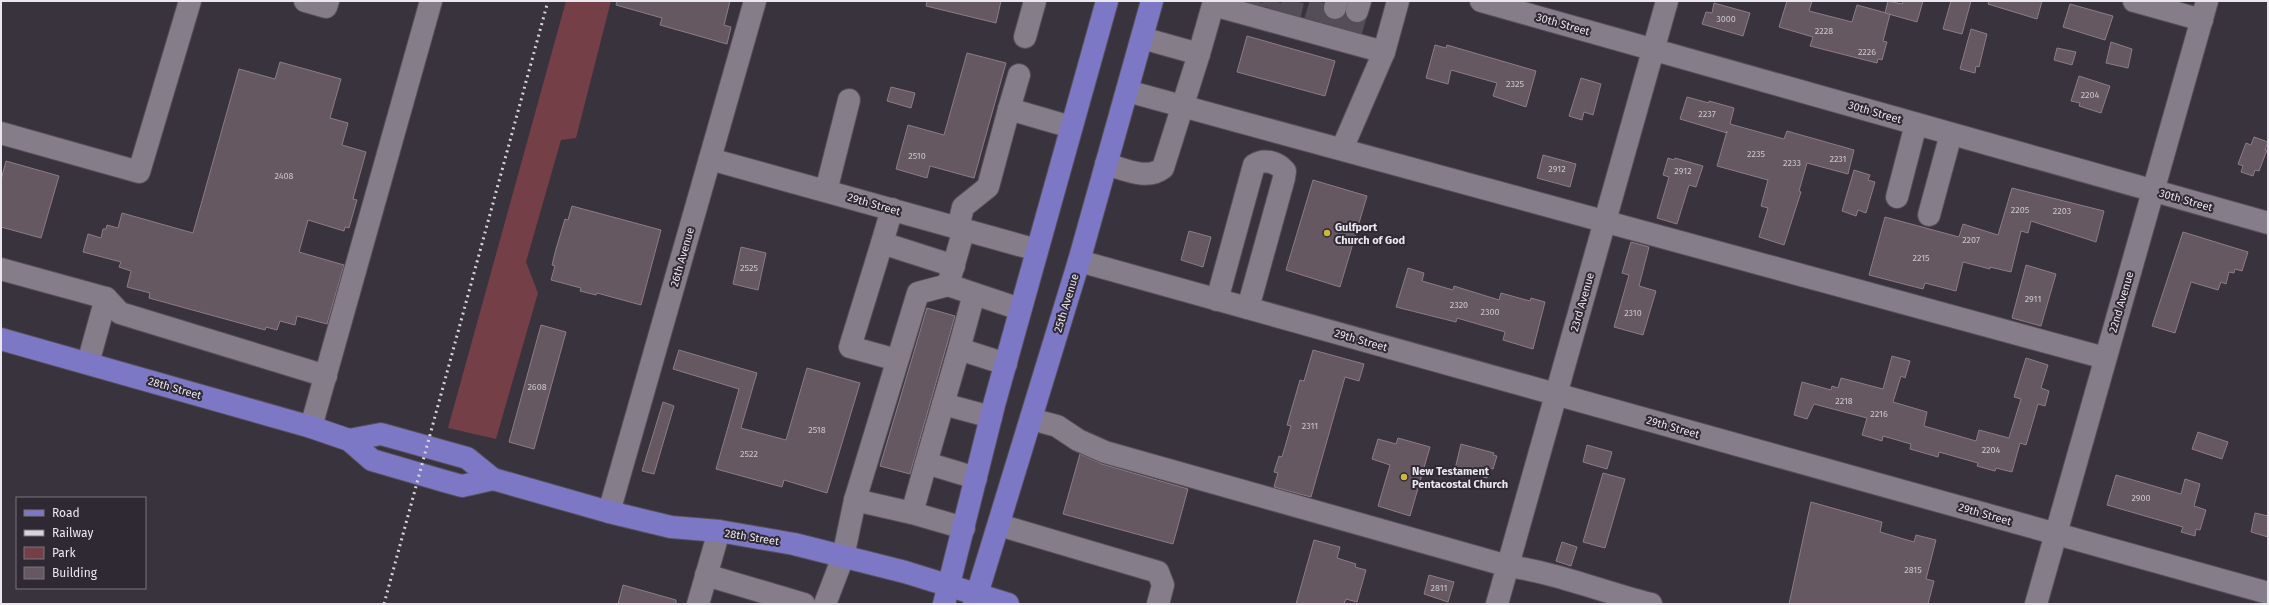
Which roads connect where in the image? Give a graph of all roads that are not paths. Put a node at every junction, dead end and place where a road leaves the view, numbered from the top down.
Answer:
1 (190, 1) edge
2 (306, 1) edge
3 (328, 1) edge
4 (431, 1) edge
5 (755, 1) edge
6 (1035, 1) edge
7 (1107, 1) edge
8 (1152, 1) edge
9 (1481, 1) edge
10 (1667, 1) edge
11 (2134, 1) edge
12 (1392, 2) edge
13 (1221, 4) edge
14 (2205, 10) edge
15 (1325, 16) edge
16 (1025, 36) dead end
17 (1142, 38) junction
18 (1653, 50) junction
19 (1384, 52) junction
20 (1199, 54) junction
21 (1019, 75) dead end
22 (1127, 90) junction
23 (849, 100) dead end
24 (1184, 106) junction
25 (1009, 109) junction
26 (1916, 124) junction
27 (1071, 127) junction
28 (1, 134) edge
29 (1951, 134) junction
30 (1342, 149) junction
31 (710, 159) junction
32 (1106, 164) junction
33 (2153, 190) junction
34 (826, 191) junction
35 (1897, 197) dead end
36 (892, 209) junction
37 (1929, 214) dead end
38 (1605, 221) junction
39 (2268, 223) edge
40 (961, 228) junction
41 (882, 243) junction
42 (1037, 250) junction
43 (1079, 261) junction
44 (1, 269) edge
45 (951, 275) junction
46 (974, 294) junction
47 (106, 298) junction
48 (1217, 300) junction
49 (1248, 308) junction
50 (1020, 309) junction
51 (1, 339) edge
52 (959, 349) junction
53 (2105, 358) junction
54 (897, 360) junction
55 (88, 363) junction
56 (1006, 364) junction
57 (326, 376) junction
58 (1556, 395) junction
59 (943, 404) junction
60 (991, 417) junction
61 (1031, 419) junction
62 (312, 427) junction
63 (926, 463) junction
64 (976, 478) junction
65 (855, 500) junction
66 (609, 512) junction
67 (912, 513) junction
68 (999, 525) junction
69 (964, 528) junction
70 (719, 532) junction
71 (2055, 534) junction
72 (843, 557) junction
73 (1508, 566) junction
74 (706, 575) junction
75 (2268, 593) edge
76 (946, 595) edge
77 (976, 599) edge
78 (698, 604) edge
79 (804, 604) edge
80 (826, 604) edge
81 (1008, 604) edge
82 (1158, 604) edge
83 (1497, 604) edge
84 (1651, 604) edge
85 (2036, 604) edge

1 - 28 street
2 - 3 street
4 - 57 street
5 - 31 street, 26th Avenue
6 - 16 street
7 - 27 main road
8 - 17 main road, 25th Avenue
9 - 18 street, 30th Street
10 - 18 street, 23rd Avenue
11 - 14 street
12 - 19 street
13 - 15 street
13 - 20 street
14 - 33 street, 22nd Avenue
15 - 19 street
17 - 20 street
17 - 22 main road, 25th Avenue
18 - 26 street, 30th Street
18 - 38 street, 23rd Avenue
19 - 30 street
20 - 24 street
21 - 25 street
22 - 24 street
22 - 32 main road, 25th Avenue
23 - 34 street
24 - 30 street
24 - 32 street
25 - 27 street
25 - 40 street
26 - 29 street, 30th Street
26 - 35 street
27 - 42 main road
29 - 33 street, 30th Street
29 - 37 street
30 - 38 street
31 - 34 street, 29th Street
31 - 66 street, 26th Avenue
32 - 43 main road, 25th Avenue
33 - 39 street, 30th Street
33 - 53 street, 22nd Avenue
34 - 36 street, 29th Street
36 - 40 street, 29th Street
36 - 41 street
38 - 53 street
38 - 58 street, 23rd Avenue
40 - 42 street, 29th Street
40 - 45 street
41 - 45 street
41 - 54 street
42 - 50 main road
43 - 48 street, 29th Street
43 - 61 main road, 25th Avenue
44 - 47 street
45 - 46 street
45 - 54 street
46 - 50 street
46 - 52 street
47 - 55 street
47 - 57 street
48 - 49 street, 29th Street
48 - 49 street
49 - 58 street, 29th Street
50 - 56 main road
51 - 55 main road, 28th Street
52 - 56 street
52 - 59 street
53 - 71 street, 22nd Avenue
54 - 65 street
55 - 62 main road, 28th Street
56 - 60 main road
57 - 62 street
58 - 71 street, 29th Street
58 - 73 street, 23rd Avenue
59 - 60 street
59 - 63 street
60 - 64 main road
61 - 68 main road, 25th Avenue
61 - 73 street
62 - 66 main road, 28th Street
63 - 64 street
63 - 67 street
64 - 69 main road
65 - 67 street
65 - 72 street
66 - 70 main road, 28th Street
67 - 69 street
68 - 77 main road, 25th Avenue
68 - 82 street
69 - 76 main road
70 - 72 main road, 28th Street
70 - 74 street
71 - 75 street, 29th Street
71 - 85 street, 22nd Avenue
72 - 76 main road, 28th Street
72 - 80 street
73 - 83 street, 23rd Avenue
73 - 84 street
74 - 78 street
74 - 79 street
76 - 77 main road, 28th Street
77 - 81 main road, 28th Street

